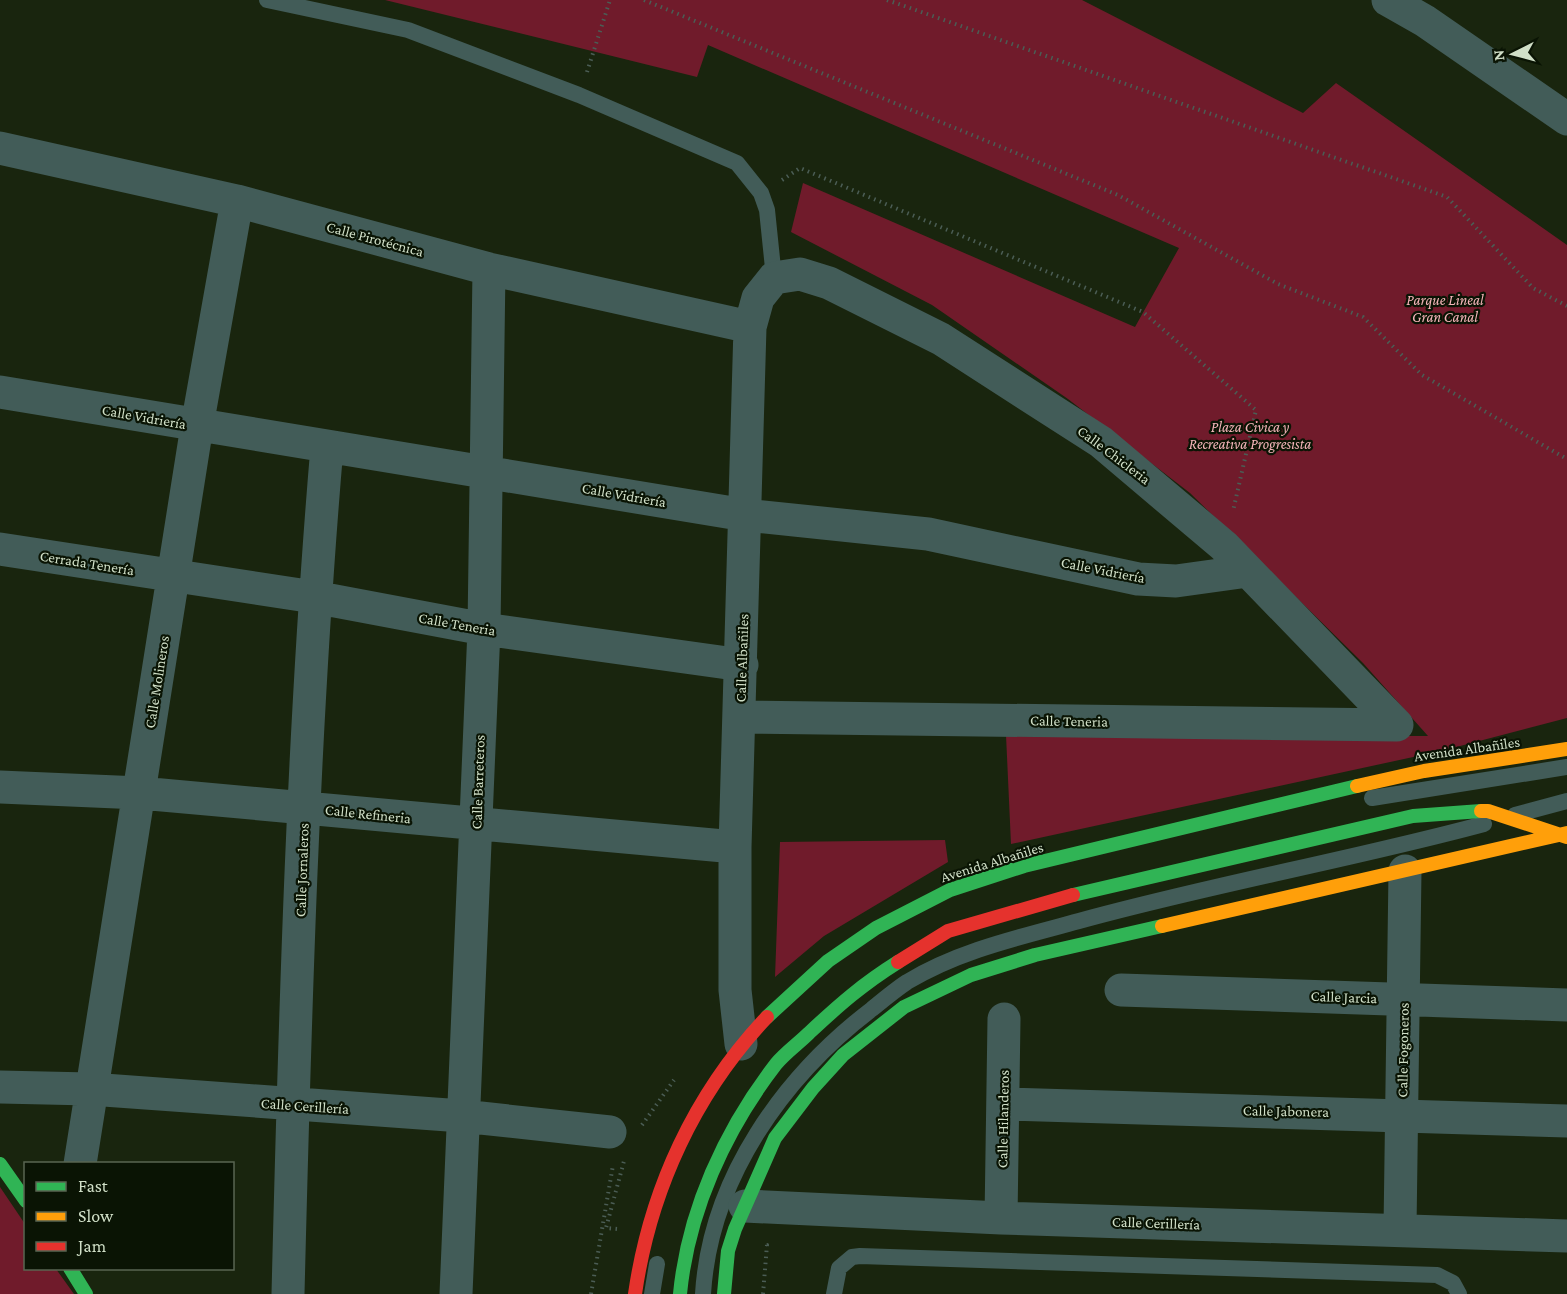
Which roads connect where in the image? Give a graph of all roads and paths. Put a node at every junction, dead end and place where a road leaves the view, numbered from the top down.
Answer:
1 (267, 0) edge
2 (610, 0) edge
3 (644, 0) edge
4 (887, 0) edge
5 (1388, 0) edge
6 (579, 95) junction
7 (1567, 119) edge
8 (0, 148) edge
9 (761, 193) junction
10 (237, 201) junction
11 (489, 269) junction
12 (774, 278) junction
13 (1567, 306) edge
14 (750, 327) junction
15 (0, 392) edge
16 (196, 426) junction
17 (327, 447) junction
18 (1567, 459) edge
19 (486, 472) junction
20 (745, 515) junction
21 (1224, 546) junction
22 (0, 549) edge
23 (1248, 571) junction
24 (174, 577) junction
25 (314, 597) junction
26 (484, 629) junction
27 (742, 665) junction
28 (740, 717) junction
29 (1397, 724) joint
30 (1567, 749) edge
31 (1567, 767) edge
32 (0, 787) edge
33 (140, 793) junction
34 (1567, 801) edge
35 (305, 808) junction
36 (476, 825) junction
37 (1567, 835) edge
38 (735, 847) junction
39 (1405, 871) junction
40 (1121, 990) dead end
41 (1403, 999) junction
42 (1567, 1005) edge
43 (1004, 1019) dead end
44 (741, 1044) junction
45 (0, 1087) edge
46 (90, 1089) junction
47 (1004, 1104) junction
48 (292, 1106) junction
49 (1402, 1114) junction
50 (462, 1116) junction
51 (1567, 1121) edge
52 (617, 1148) junction
53 (80, 1162) edge
54 (0, 1164) edge
55 (24, 1198) edge
56 (745, 1206) junction
57 (1001, 1218) junction
58 (606, 1228) dead end
59 (1400, 1230) junction
60 (1567, 1236) edge
61 (767, 1245) dead end
62 (71, 1270) edge
63 (86, 1294) edge
64 (288, 1294) edge
65 (456, 1294) edge
66 (591, 1294) edge
67 (635, 1294) edge
68 (652, 1294) edge
69 (680, 1294) edge
70 (703, 1294) edge
71 (724, 1294) edge
72 (763, 1294) edge
73 (834, 1294) edge
74 (1459, 1294) edge

1 - 6 lane
2 - 6 path
3 - 18 path
4 - 13 path
5 - 7 street
6 - 9 lane
8 - 10 street, Calle Pirotécnica
9 - 12 lane
9 - 21 path
10 - 11 street, Calle Pirotécnica
10 - 16 street, Calle Molineros
11 - 14 street, Calle Pirotécnica
11 - 19 street, Calle Barreteros
12 - 14 street, Calle Albañiles
12 - 21 street, Calle Chicleria
14 - 20 street, Calle Albañiles
15 - 16 street, Calle Vidriería
16 - 17 street, Calle Vidriería
16 - 24 street, Calle Molineros
17 - 19 street, Calle Vidriería
17 - 25 street, Calle Jornaleros
19 - 20 street, Calle Vidriería
19 - 26 street, Calle Barreteros
20 - 23 street, Calle Vidriería
20 - 27 street, Calle Albañiles
21 - 23 street, Calle Chicleria
22 - 24 street, Cerrada Tenería
23 - 29 street, Calle Chicleria
24 - 25 street, Calle Teneria
24 - 33 street, Calle Molineros
25 - 26 street, Calle Teneria
25 - 35 street, Calle Jornaleros
26 - 27 street, Calle Teneria
26 - 36 street, Calle Barreteros
27 - 28 street, Calle Albañiles
28 - 29 street, Calle Teneria
28 - 38 street, Calle Albañiles
30 - 44 main road, Avenida Albañiles
31 - 68 lane
32 - 33 street, Calle Refineria
33 - 35 street, Calle Refineria
33 - 46 street, Calle Molineros
34 - 70 lane
35 - 36 street, Calle Refineria
35 - 48 street, Calle Jornaleros
36 - 38 street, Calle Refineria
36 - 50 street, Calle Barreteros
37 - 39 main road
37 - 69 main road
38 - 44 street, Calle Albañiles
39 - 41 street, Calle Fogoneros
39 - 56 main road
40 - 41 street, Calle Jarcia
41 - 42 street, Calle Jarcia
41 - 49 street, Calle Fogoneros
43 - 47 street, Calle Hilanderos
44 - 67 main road, Avenida Albañiles
45 - 46 street, Calle Cerillería
46 - 48 street, Calle Cerillería
46 - 53 street, Calle Molineros
47 - 49 street, Calle Jabonera
47 - 57 street, Calle Hilanderos
48 - 50 street, Calle Cerillería
48 - 64 street, Calle Jornaleros
49 - 51 street, Calle Jabonera
49 - 59 street, Calle Fogoneros
50 - 52 street, Calle Cerillería
50 - 65 street, Calle Barreteros
52 - 58 path
52 - 66 path
54 - 55 main road
56 - 57 street, Calle Cerillería
56 - 71 main road
57 - 59 street, Calle Cerillería
59 - 60 street, Calle Cerillería
61 - 72 path
62 - 63 main road
73 - 74 lane

